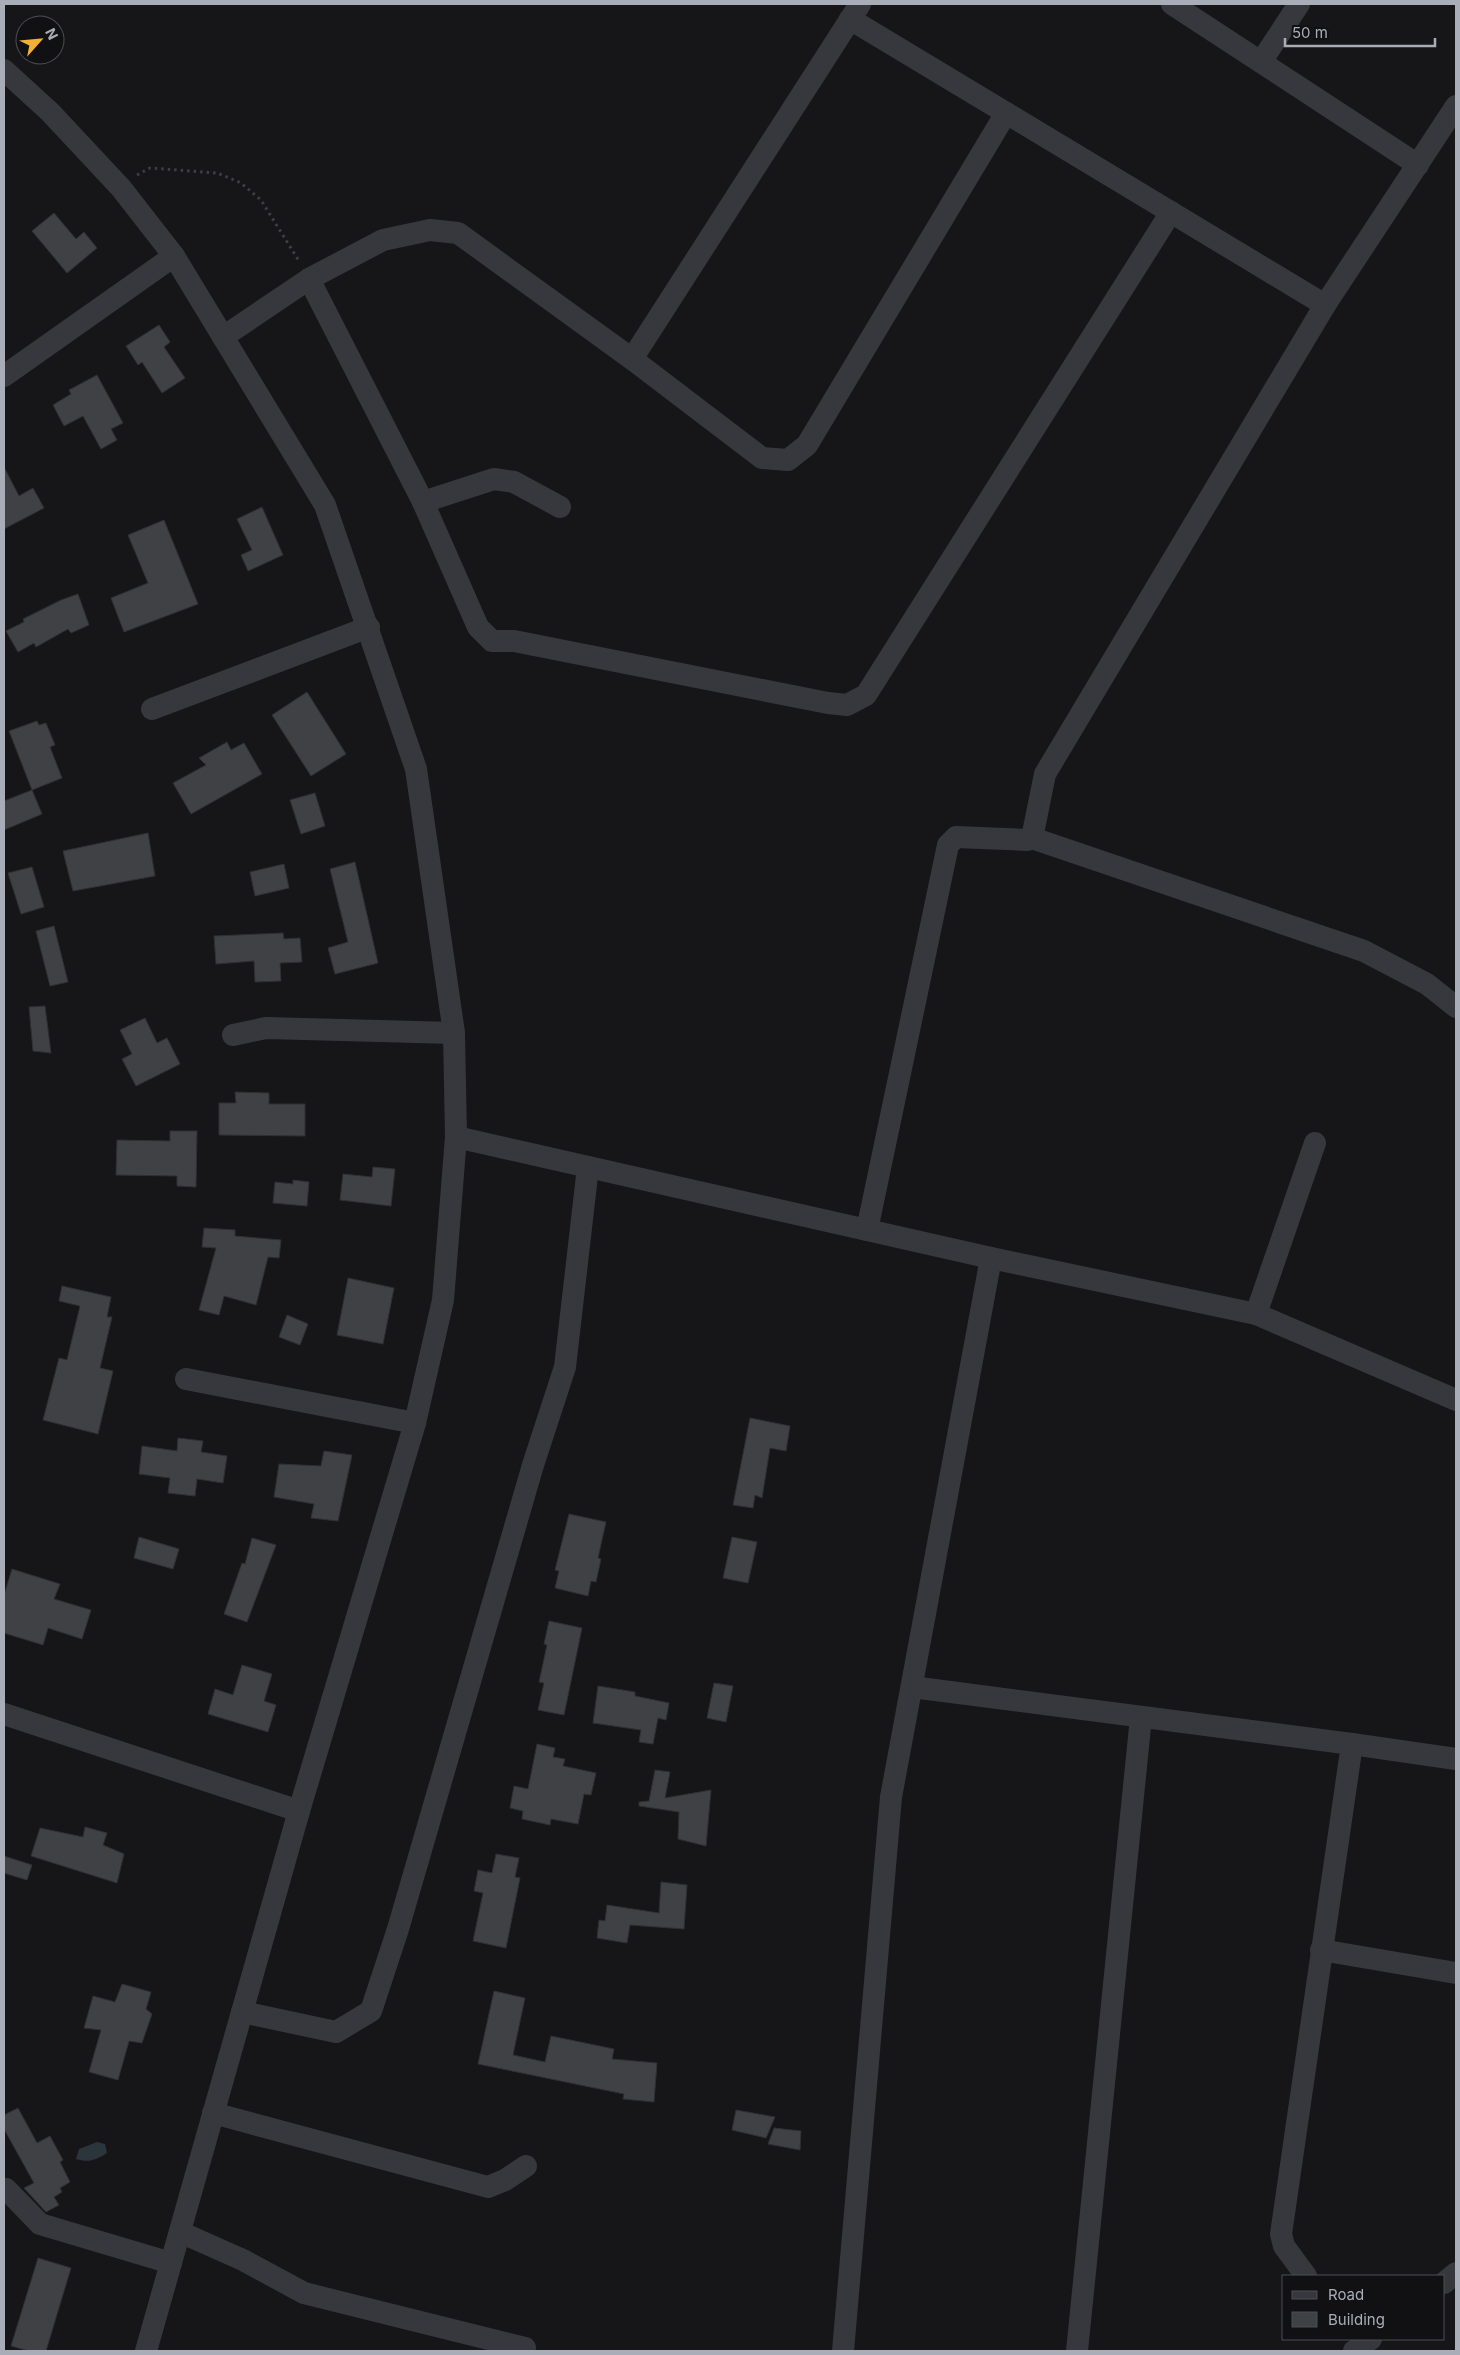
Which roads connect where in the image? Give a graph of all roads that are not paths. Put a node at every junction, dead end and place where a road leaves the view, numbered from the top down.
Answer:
1 (1172, 4) edge
2 (1299, 4) edge
3 (855, 12) edge
4 (1261, 62) junction
5 (4, 70) edge
6 (1456, 106) edge
7 (1006, 113) junction
8 (1418, 164) junction
9 (1171, 212) junction
10 (174, 256) junction
11 (309, 279) junction
12 (1326, 305) junction
13 (223, 337) junction
14 (632, 359) junction
15 (4, 376) edge
16 (423, 502) junction
17 (560, 507) dead end
18 (369, 627) junction
19 (152, 709) dead end
20 (1032, 838) junction
21 (1456, 1007) edge
22 (454, 1033) junction
23 (233, 1035) dead end
24 (456, 1137) junction
25 (1315, 1143) dead end
26 (588, 1167) junction
27 (867, 1230) junction
28 (991, 1258) junction
29 (1256, 1314) junction
30 (186, 1379) dead end
31 (1456, 1400) edge
32 (415, 1423) junction
33 (912, 1687) junction
34 (4, 1714) edge
35 (1141, 1717) junction
36 (1352, 1744) junction
37 (1456, 1760) edge
38 (299, 1811) junction
39 (1322, 1950) junction
40 (1456, 1973) edge
41 (242, 2012) junction
42 (213, 2113) junction
43 (526, 2166) dead end
44 (6, 2189) dead end
45 (180, 2232) junction
46 (170, 2264) junction
47 (1456, 2273) edge
48 (1305, 2275) edge
49 (1445, 2282) edge
50 (525, 2348) dead end
51 (146, 2351) edge
52 (843, 2351) edge
53 (1077, 2351) edge

1 - 4 street
2 - 4 street
3 - 7 street
3 - 14 street
4 - 8 street
5 - 10 street
6 - 8 street
7 - 9 street
7 - 14 street
8 - 12 street
9 - 12 street
9 - 16 street
10 - 13 street
10 - 15 street
11 - 13 street
11 - 14 street
11 - 16 street
12 - 20 street
13 - 18 street
16 - 17 street
18 - 19 street
18 - 22 street
20 - 21 street
20 - 27 street
22 - 23 street
22 - 24 street
24 - 26 street
24 - 32 street
25 - 29 street
26 - 27 street
26 - 41 street
27 - 28 street
28 - 29 street
28 - 33 street
29 - 31 street
30 - 32 street
32 - 38 street
33 - 35 street
33 - 52 street
34 - 38 street
35 - 36 street
35 - 53 street
36 - 37 street
36 - 39 street
38 - 41 street
39 - 40 street
39 - 48 street
41 - 42 street
42 - 43 street
42 - 45 street
44 - 46 street
45 - 46 street
45 - 50 street
46 - 51 street
47 - 49 street

